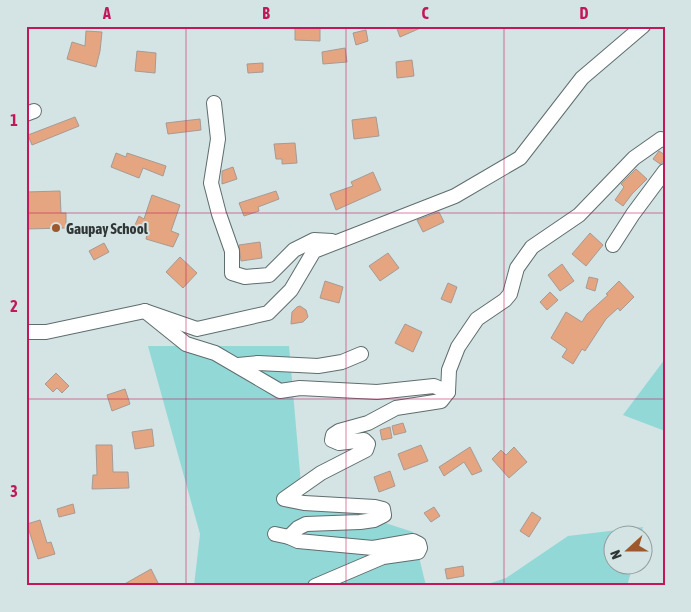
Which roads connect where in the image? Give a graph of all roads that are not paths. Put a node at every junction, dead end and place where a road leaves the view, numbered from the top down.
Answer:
1 (643, 26) edge
2 (214, 103) dead end
3 (665, 140) edge
4 (665, 171) edge
5 (347, 239) junction
6 (614, 245) dead end
7 (145, 311) junction
8 (26, 332) edge
9 (361, 354) dead end
10 (238, 365) junction
11 (448, 392) junction
12 (315, 586) edge

1 - 5 street
2 - 5 street
3 - 11 street
4 - 6 street
5 - 7 street
7 - 8 street
7 - 10 street
9 - 10 street
10 - 11 street
11 - 12 street

